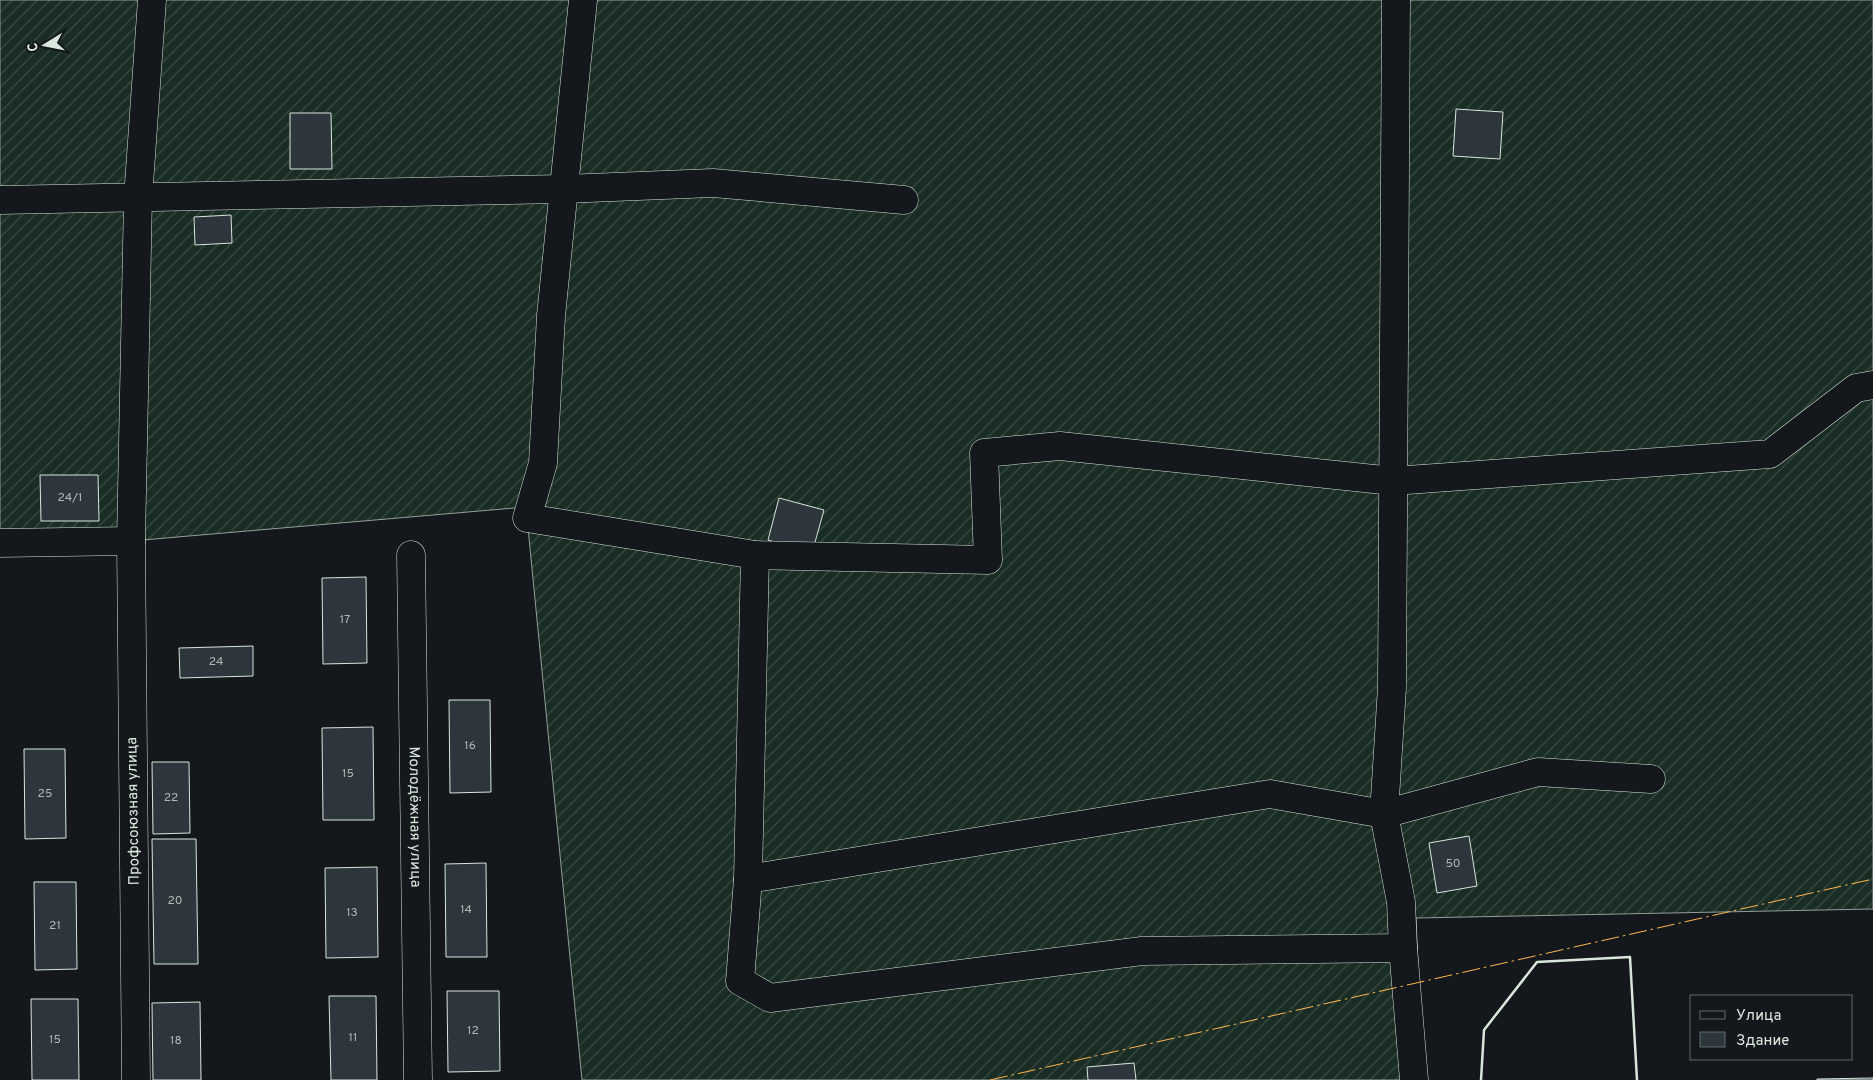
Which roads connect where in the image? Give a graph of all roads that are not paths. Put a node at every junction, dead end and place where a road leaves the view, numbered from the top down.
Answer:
1 (152, 0) edge
2 (583, 0) edge
3 (1396, 0) edge
4 (564, 189) junction
5 (138, 198) junction
6 (0, 200) edge
7 (904, 200) dead end
8 (1873, 385) edge
9 (1393, 481) junction
10 (131, 541) junction
11 (0, 543) edge
12 (410, 555) dead end
13 (755, 556) junction
14 (1650, 779) dead end
15 (1384, 814) junction
16 (748, 879) junction
17 (1403, 948) junction
18 (136, 1080) edge
19 (418, 1080) edge
20 (1414, 1080) edge

1 - 5 street, Профсоюзная улица
2 - 4 street
3 - 9 street
4 - 5 street
4 - 7 street
4 - 13 street
5 - 6 street
5 - 10 street, Профсоюзная улица
8 - 9 street
9 - 13 street
9 - 15 street
10 - 11 street
10 - 18 street, Профсоюзная улица
12 - 19 street, Молодёжная улица
13 - 16 street
14 - 15 street
15 - 16 street
15 - 17 street
16 - 17 street
17 - 20 street

